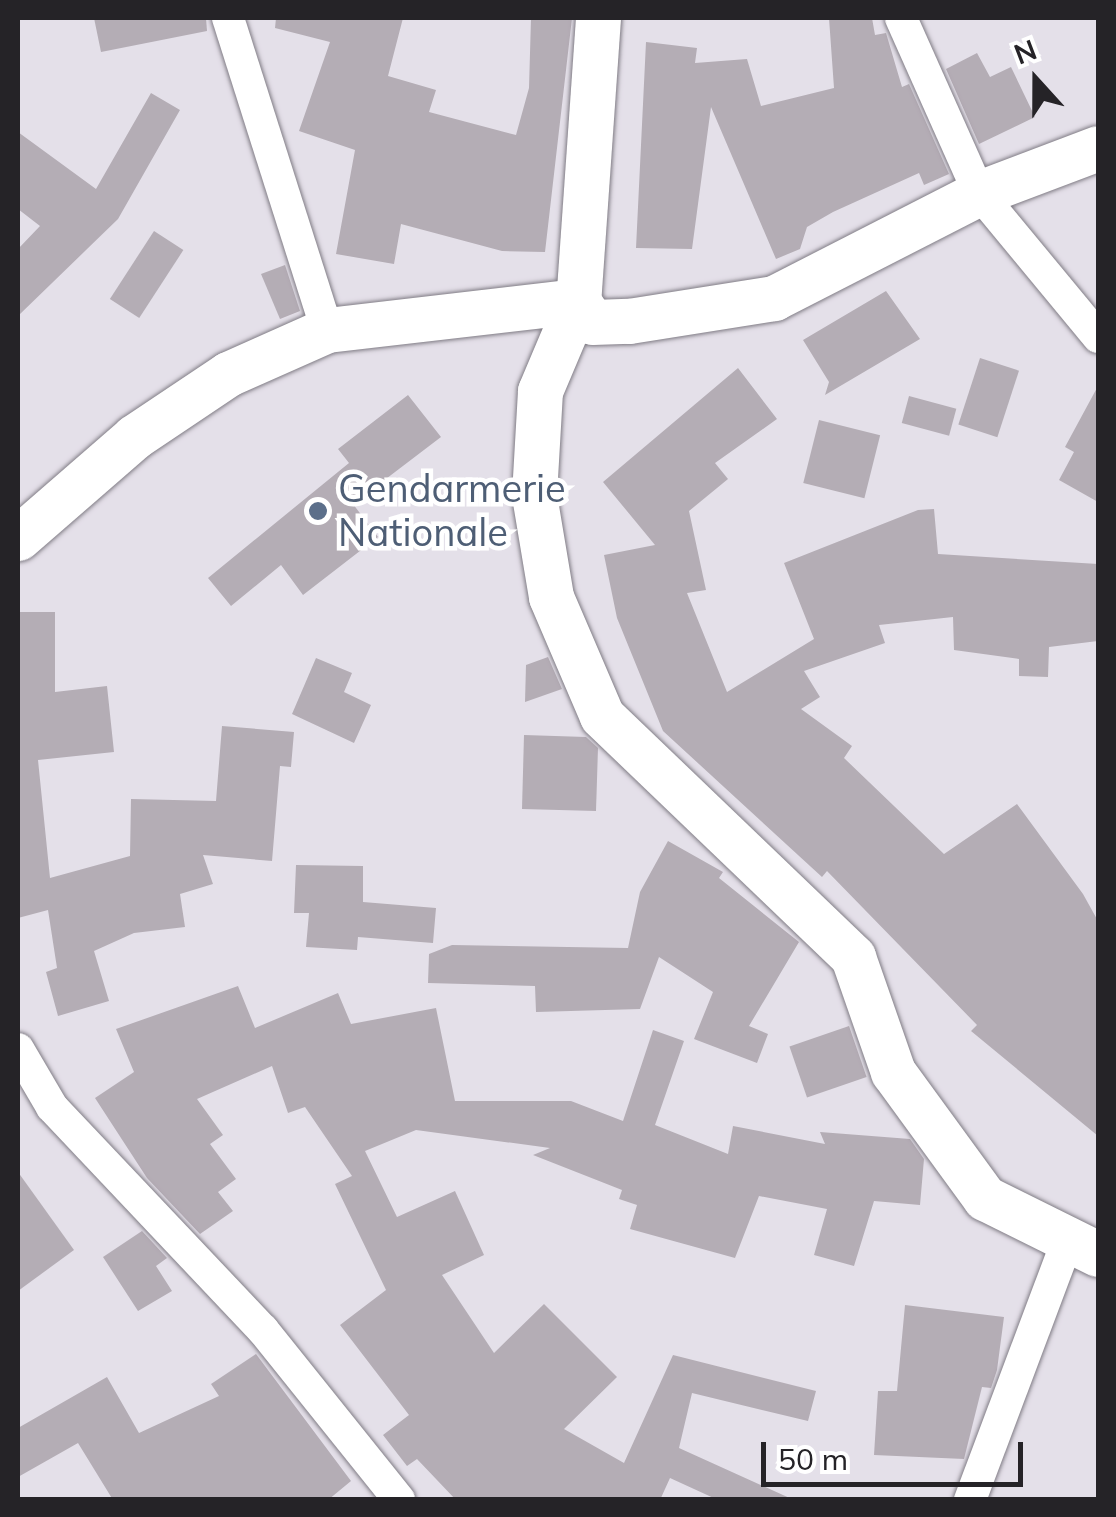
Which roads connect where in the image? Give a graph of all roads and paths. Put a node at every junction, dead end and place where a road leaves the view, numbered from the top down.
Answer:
1 (228, 18) edge
2 (598, 18) edge
3 (901, 18) edge
4 (1098, 148) edge
5 (978, 192) junction
6 (578, 301) junction
7 (328, 330) junction
8 (1098, 338) edge
9 (18, 538) edge
10 (18, 1049) edge
11 (1083, 1246) edge
12 (399, 1500) edge
13 (970, 1500) edge

1 - 7 street
2 - 6 street
3 - 5 street
4 - 5 street
5 - 6 street
5 - 8 street
6 - 7 street
6 - 11 street
7 - 9 street
10 - 12 street
11 - 13 street

